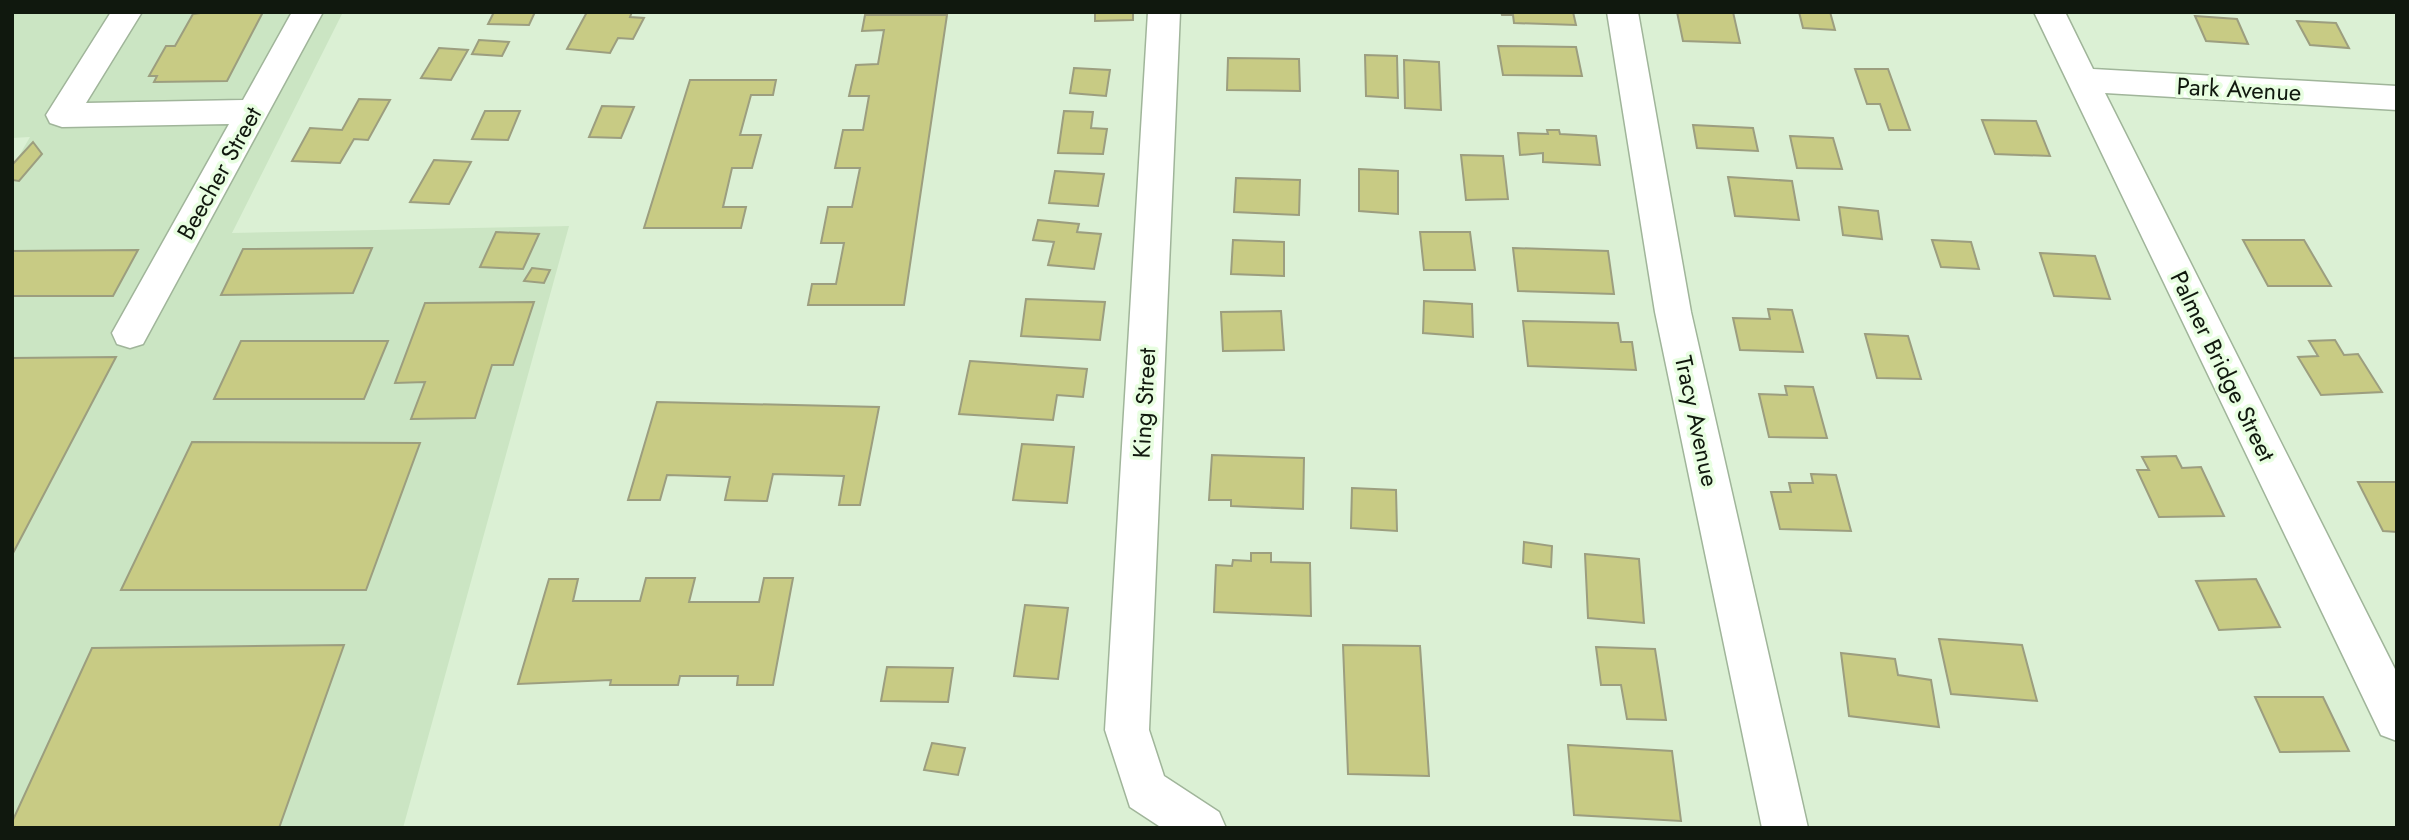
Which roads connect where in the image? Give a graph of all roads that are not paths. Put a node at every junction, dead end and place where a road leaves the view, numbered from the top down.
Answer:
1 (127, 12) edge
2 (307, 12) edge
3 (1164, 12) edge
4 (1622, 12) edge
5 (2049, 12) edge
6 (2082, 80) junction
7 (2397, 98) edge
8 (252, 112) junction
9 (130, 334) dead end
10 (2397, 719) edge
11 (1203, 828) edge
12 (1786, 828) edge

1 - 8 street
2 - 8 street, Beecher Street
3 - 11 street, King Street
4 - 12 street, Tracy Avenue
5 - 6 street, Palmer Bridge Street
6 - 7 street, Park Avenue
6 - 10 street, Palmer Bridge Street
8 - 9 street, Beecher Street

